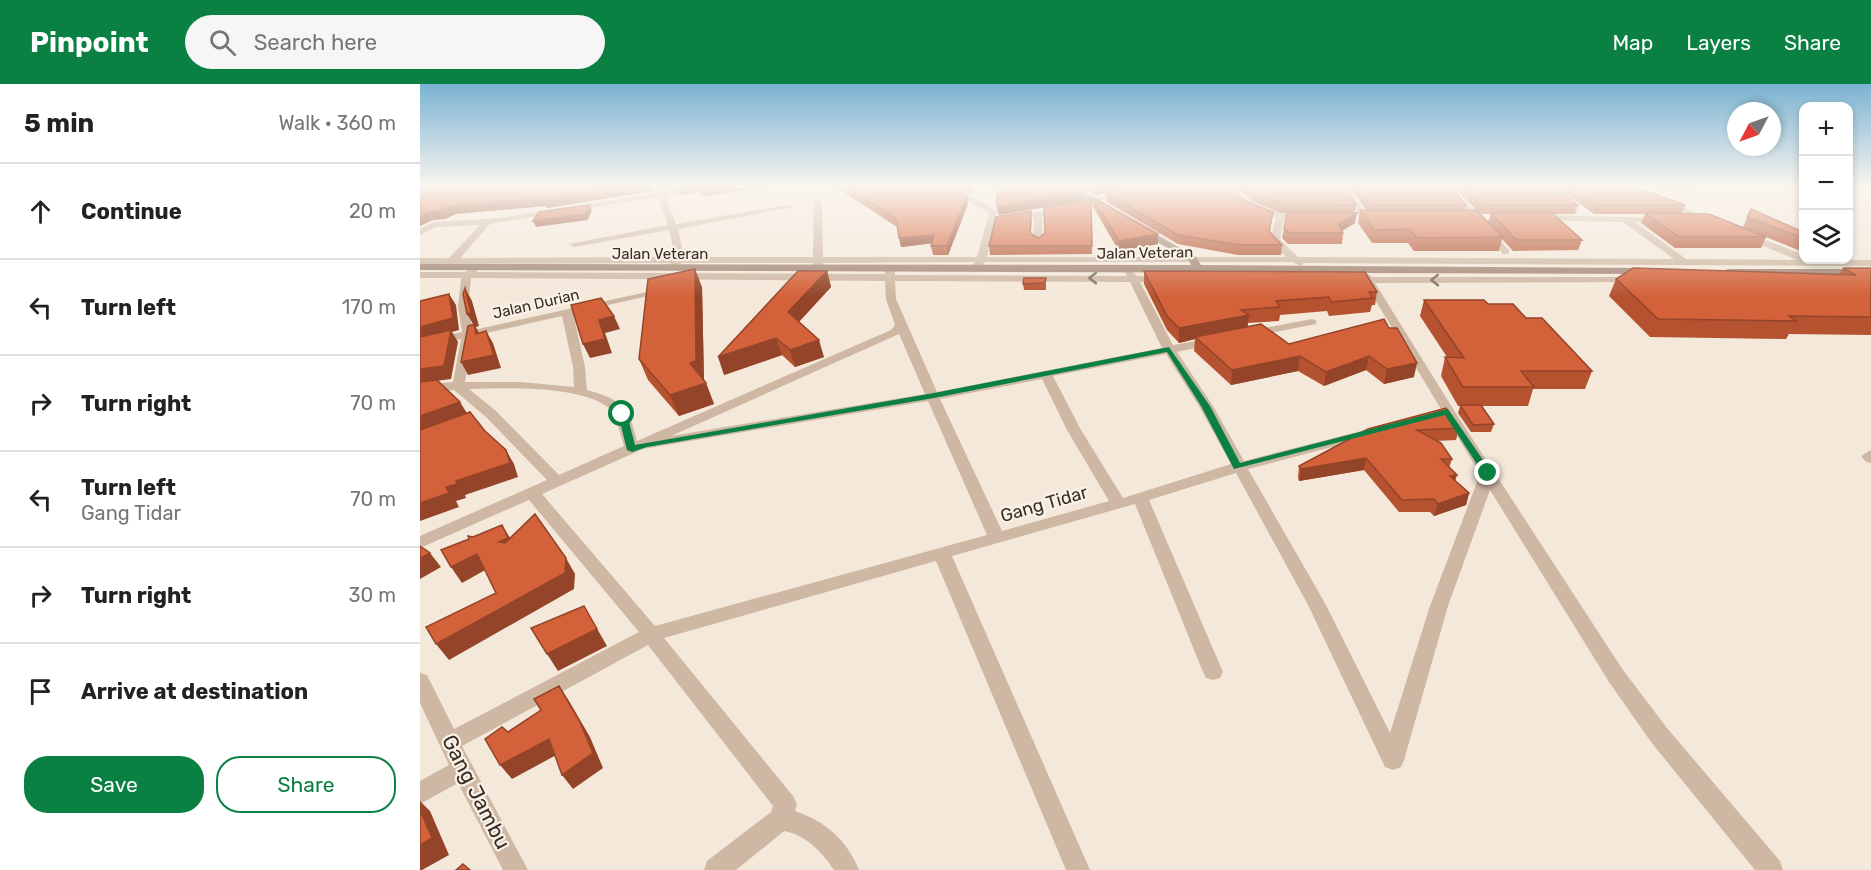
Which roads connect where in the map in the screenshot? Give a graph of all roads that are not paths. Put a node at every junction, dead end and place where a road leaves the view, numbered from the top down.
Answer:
1 (457, 224) edge
2 (485, 224) edge
3 (687, 224) edge
4 (818, 224) edge
5 (992, 224) edge
6 (1038, 224) edge
7 (1134, 224) edge
8 (1279, 224) edge
9 (1480, 224) edge
10 (1631, 224) edge
11 (1717, 224) edge
12 (1720, 225) edge
13 (673, 226) junction
14 (420, 232) edge
15 (1740, 233) edge
16 (1038, 241) edge
17 (574, 244) dead end
18 (1511, 256) junction
19 (1799, 257) edge
20 (1799, 260) edge
21 (420, 261) edge
22 (452, 261) junction
23 (490, 261) junction
24 (680, 261) junction
25 (1684, 262) junction
26 (1853, 262) edge
27 (1195, 263) junction
28 (1871, 263) edge
29 (1814, 264) edge
30 (818, 265) junction
31 (979, 265) junction
32 (1301, 266) junction
33 (420, 267) edge
34 (478, 268) junction
35 (668, 269) junction
36 (724, 269) junction
37 (1527, 271) junction
38 (1829, 272) junction
39 (1871, 272) edge
40 (890, 273) junction
41 (1130, 273) junction
42 (420, 275) edge
43 (1365, 275) junction
44 (466, 276) junction
45 (716, 278) junction
46 (1841, 278) junction
47 (1535, 279) junction
48 (1651, 279) edge
49 (1722, 279) edge
50 (1871, 279) edge
51 (567, 312) junction
52 (1312, 322) dead end
53 (901, 326) junction
54 (468, 334) junction
55 (420, 345) edge
56 (1169, 349) junction
57 (1046, 374) junction
58 (458, 387) junction
59 (420, 389) edge
60 (581, 390) junction
61 (934, 396) junction
62 (490, 414) junction
63 (470, 422) edge
64 (1383, 429) edge
65 (638, 447) junction
66 (1238, 467) junction
67 (1488, 473) junction
68 (557, 482) junction
69 (532, 493) junction
70 (1140, 498) junction
71 (1118, 503) junction
72 (997, 538) junction
73 (420, 542) edge
74 (942, 554) junction
75 (652, 634) junction
76 (1213, 672) dead end
77 (420, 681) edge
78 (450, 742) junction
79 (462, 769) junction
80 (420, 793) edge
81 (782, 819) junction
82 (516, 870) edge
83 (716, 870) edge
84 (847, 870) edge
85 (1078, 870) edge
86 (1771, 870) edge

1 - 14 street
2 - 22 street
3 - 13 street
4 - 30 street
5 - 31 street
6 - 16 street
7 - 27 main road
8 - 32 street
9 - 18 street
10 - 25 street
11 - 12 street
13 - 17 street
13 - 24 street
15 - 19 street
18 - 25 street
18 - 32 street
18 - 37 street
20 - 25 street
21 - 22 street
22 - 23 street
23 - 24 street
23 - 34 street
24 - 30 street
24 - 35 street
26 - 28 street
27 - 31 street
27 - 32 main road, Jalan Veteran
27 - 41 main road, Jalan Veteran
29 - 38 street
30 - 31 street
30 - 36 main road, Jalan Veteran
30 - 40 main road, Jalan Veteran
31 - 40 main road, Jalan Veteran
31 - 41 main road, Jalan Veteran
32 - 43 main road, Jalan Veteran
33 - 34 main road, Jalan Veteran
34 - 35 main road, Jalan Veteran
34 - 44 street
35 - 36 main road, Jalan Veteran
36 - 45 street
37 - 38 main road, Jalan Veteran
37 - 43 main road, Jalan Veteran
37 - 47 street
38 - 39 main road, Jalan Veteran
38 - 46 street
41 -> 40 street
40 - 45 street
40 - 53 street
41 - 43 street
41 - 56 street
42 - 44 street
47 -> 43 street
43 - 67 street
44 - 45 street
44 - 54 street
45 - 51 street, Jalan Durian
46 - 49 street
46 - 50 street
47 - 48 street
51 - 54 street, Jalan Durian
51 - 60 street
52 - 56 street
53 - 61 street
53 - 65 street
54 - 55 street, Jalan Durian
54 - 58 street
56 - 57 street
56 - 66 street
57 - 61 street
57 - 71 street
58 - 59 street
58 - 60 street
58 - 62 street
60 - 65 street
61 - 65 street
61 - 72 street
62 - 63 street
62 - 68 street
64 - 66 street, Gang Tidar
65 - 68 street
66 - 67 street
66 - 70 street, Gang Tidar
67 - 86 street
68 - 69 street
69 - 73 street
69 - 75 street
70 - 71 street, Gang Tidar
70 - 76 street
71 - 72 street, Gang Tidar
72 - 74 street, Gang Tidar
74 - 75 street, Gang Tidar
74 - 85 street
75 - 78 street, Gang Tidar
75 - 81 street
77 - 78 street, Gang Jambu
78 - 79 street, Gang Jambu
79 - 80 street
79 - 82 street, Gang Jambu
81 - 83 street
81 - 84 street

